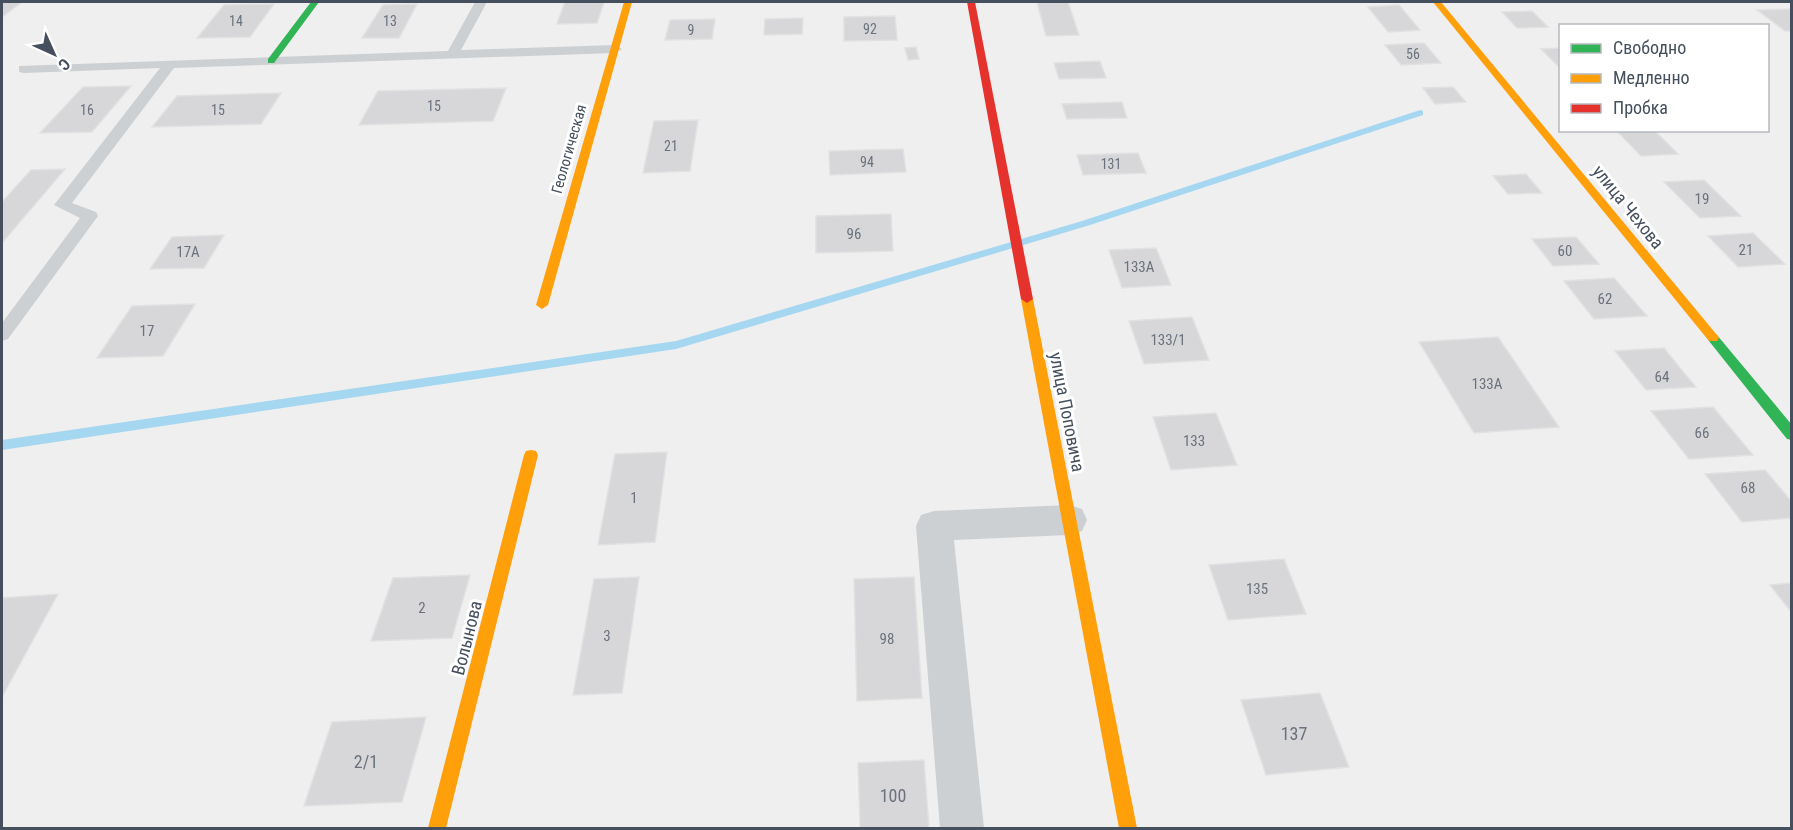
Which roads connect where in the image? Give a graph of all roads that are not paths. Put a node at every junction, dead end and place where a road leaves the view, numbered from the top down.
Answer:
1 (315, 2) edge
2 (481, 2) edge
3 (628, 2) edge
4 (971, 2) edge
5 (1437, 2) edge
6 (615, 49) junction
7 (452, 55) junction
8 (271, 61) junction
9 (170, 64) junction
10 (24, 69) dead end
11 (542, 305) dead end
12 (2, 335) edge
13 (1791, 435) edge
14 (531, 455) dead end
15 (1069, 520) junction
16 (437, 828) edge
17 (962, 828) edge
18 (1128, 828) edge

1 - 8 street
2 - 7 lane
3 - 6 street, Геологическая
4 - 15 street, улица Поповича
5 - 13 street, улица Чехова
6 - 7 lane
6 - 11 street, Геологическая
7 - 8 lane
8 - 9 lane
9 - 10 lane
9 - 12 lane
14 - 16 street, Волынова
15 - 17 street
15 - 18 street, улица Поповича

